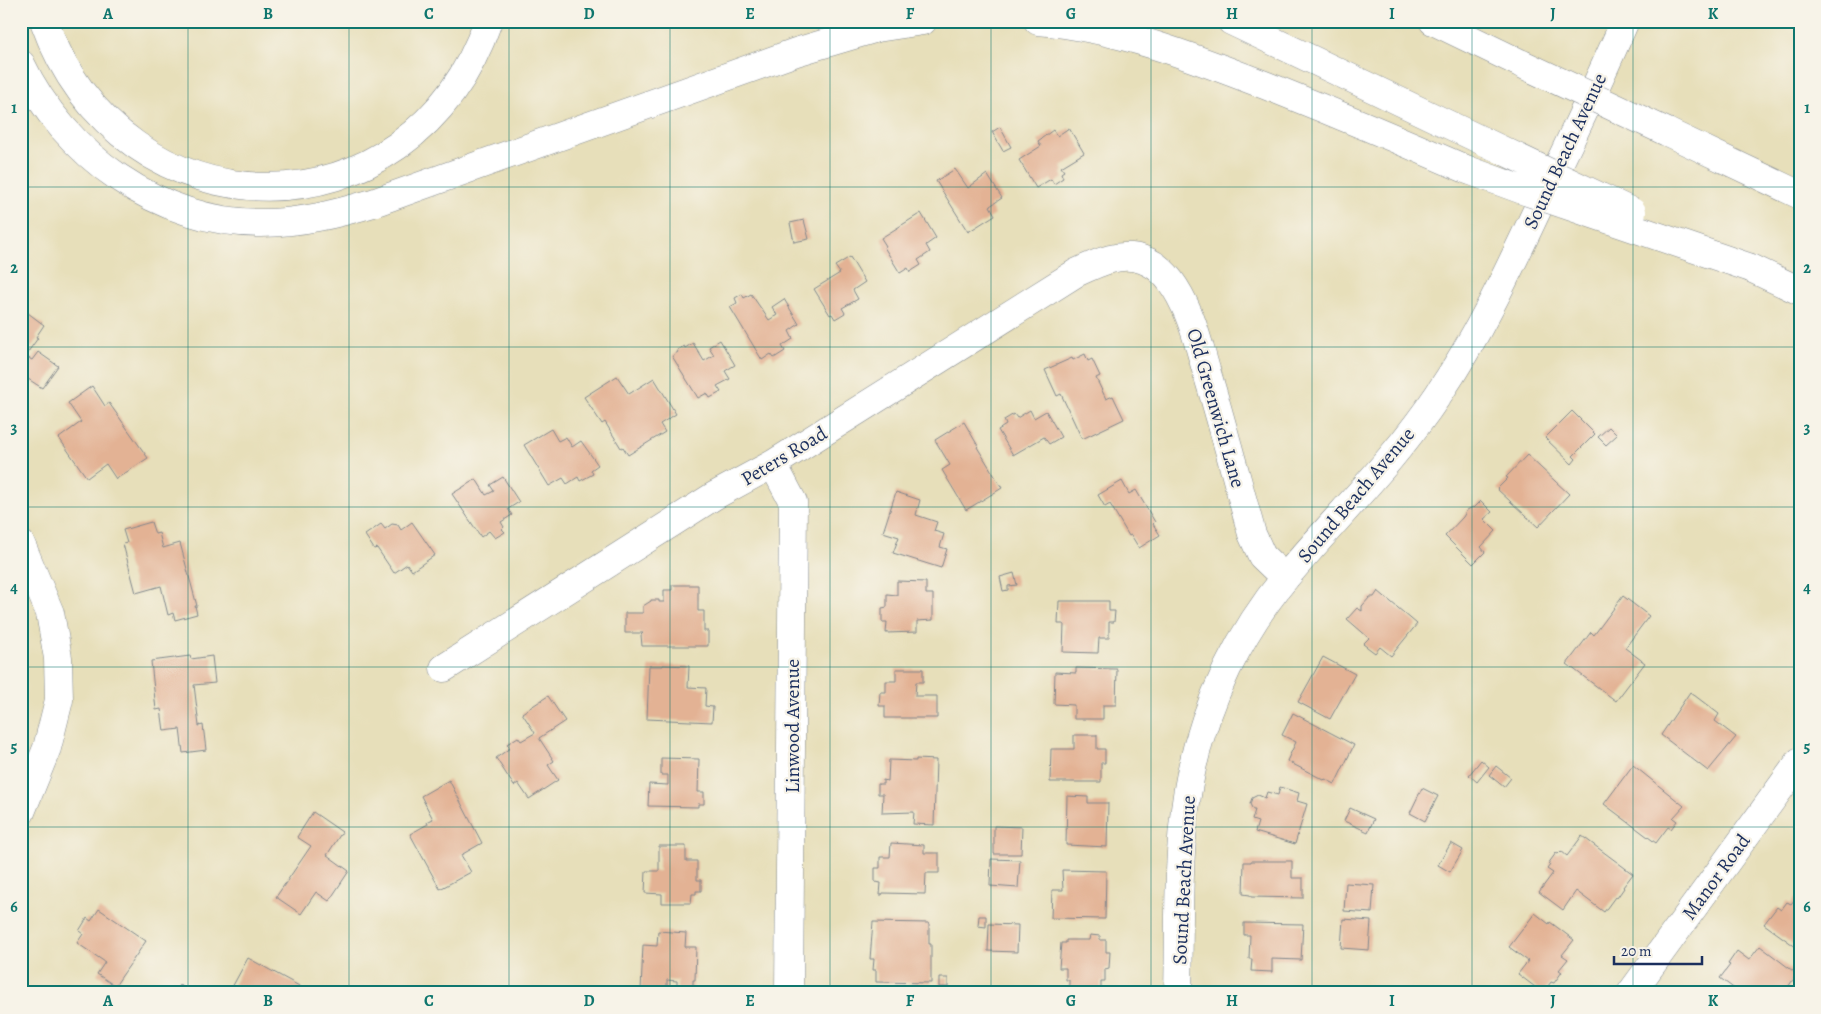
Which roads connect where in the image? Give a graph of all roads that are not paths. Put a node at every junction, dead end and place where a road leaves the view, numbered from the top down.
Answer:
1 (44, 21) edge
2 (488, 21) edge
3 (923, 21) edge
4 (1038, 21) edge
5 (1231, 21) edge
6 (1433, 21) edge
7 (1625, 21) edge
8 (21, 64) edge
9 (1800, 195) edge
10 (1128, 256) joint
11 (1751, 268) junction
12 (1800, 291) edge
13 (772, 464) junction
14 (21, 544) edge
15 (1285, 578) junction
16 (444, 668) dead end
17 (1800, 761) edge
18 (21, 812) edge
19 (789, 993) edge
20 (1178, 993) edge
21 (1631, 993) edge

1 - 2 main road
3 - 8 main road
4 - 11 main road, bridge
5 - 11 main road, bridge
6 - 9 main road, bridge
7 - 15 main road, Sound Beach Avenue
10 - 13 main road, Peters Road
10 - 15 main road, Old Greenwich Lane
11 - 12 main road
13 - 16 main road, Peters Road
13 - 19 main road, Linwood Avenue
14 - 18 main road
15 - 20 main road, Sound Beach Avenue
17 - 21 main road, Manor Road

